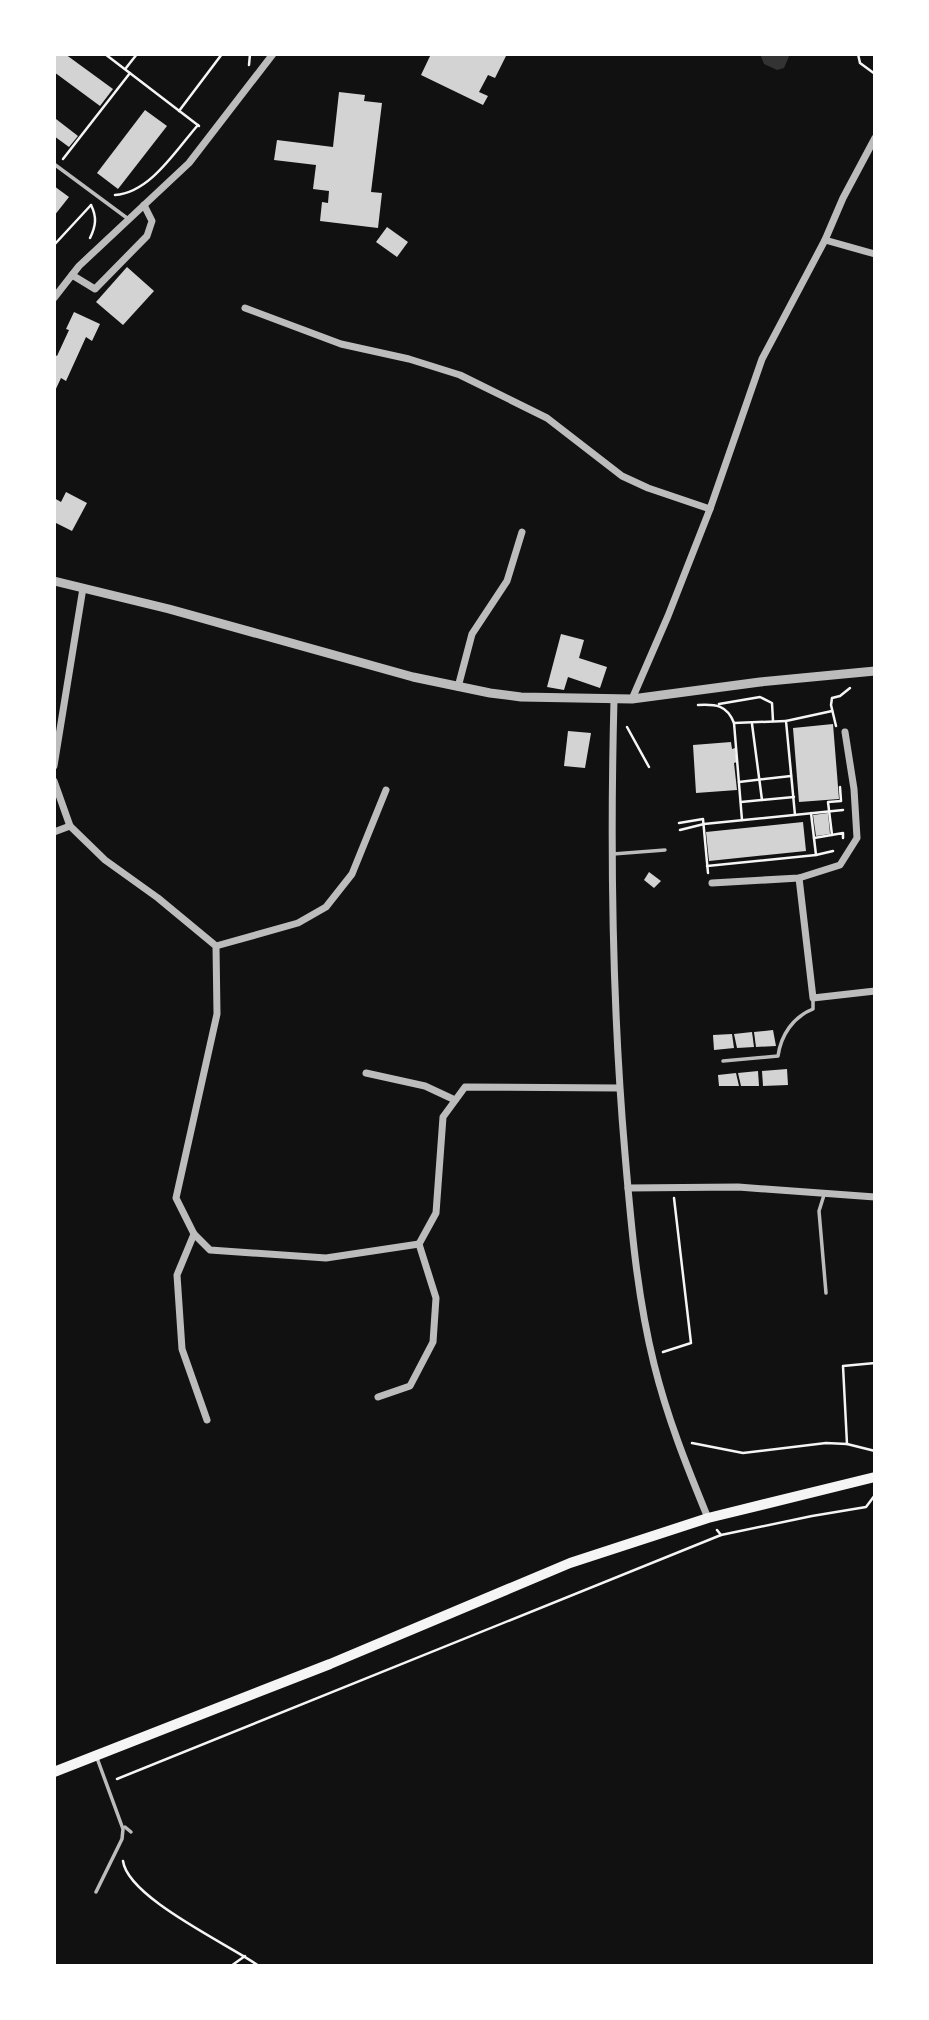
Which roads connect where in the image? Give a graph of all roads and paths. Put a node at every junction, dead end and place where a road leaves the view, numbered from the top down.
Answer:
1 (104, 54) edge
2 (137, 54) edge
3 (222, 54) edge
4 (272, 54) edge
5 (858, 54) edge
6 (126, 69) junction
7 (130, 73) junction
8 (875, 74) edge
9 (179, 111) junction
10 (198, 125) junction
11 (210, 134) junction
12 (875, 138) edge
13 (56, 165) edge
14 (97, 196) junction
15 (116, 196) dead end
16 (91, 205) junction
17 (144, 205) junction
18 (129, 219) junction
19 (825, 240) junction
20 (54, 245) edge
21 (83, 247) dead end
22 (875, 254) edge
23 (72, 275) junction
24 (54, 298) edge
25 (245, 308) dead end
26 (710, 509) junction
27 (522, 532) dead end
28 (54, 581) edge
29 (83, 588) junction
30 (875, 671) edge
31 (855, 673) junction
32 (458, 687) junction
33 (632, 699) junction
34 (614, 700) junction
35 (718, 704) junction
36 (698, 705) dead end
37 (832, 711) junction
38 (773, 721) junction
39 (786, 721) junction
40 (752, 722) junction
41 (734, 723) junction
42 (626, 724) dead end
43 (845, 732) joint
44 (54, 766) edge
45 (649, 767) dead end
46 (792, 776) junction
47 (759, 779) junction
48 (54, 781) edge
49 (739, 782) junction
50 (386, 790) dead end
51 (794, 797) junction
52 (762, 800) junction
53 (841, 801) dead end
54 (741, 802) junction
55 (855, 809) junction
56 (829, 811) junction
57 (811, 813) junction
58 (796, 815) junction
59 (742, 820) junction
60 (679, 823) dead end
61 (704, 824) junction
62 (70, 826) junction
63 (680, 830) dead end
64 (54, 832) edge
65 (832, 835) junction
66 (814, 838) junction
67 (839, 845) dead end
68 (665, 850) dead end
69 (836, 850) dead end
70 (611, 855) junction
71 (816, 855) junction
72 (707, 866) junction
73 (799, 878) junction
74 (712, 883) joint
75 (216, 946) junction
76 (875, 991) edge
77 (813, 998) junction
78 (723, 1061) dead end
79 (366, 1073) dead end
80 (619, 1088) junction
81 (455, 1100) junction
82 (628, 1188) junction
83 (673, 1188) junction
84 (825, 1193) junction
85 (875, 1197) edge
86 (194, 1234) junction
87 (419, 1244) junction
88 (826, 1293) dead end
89 (652, 1356) junction
90 (875, 1363) edge
91 (378, 1397) dead end
92 (207, 1420) dead end
93 (677, 1440) junction
94 (847, 1444) junction
95 (875, 1451) edge
96 (875, 1477) edge
97 (875, 1495) edge
98 (709, 1518) junction
99 (721, 1535) junction
100 (97, 1756) junction
101 (54, 1772) edge
102 (107, 1783) junction
103 (123, 1826) junction
104 (131, 1832) dead end
105 (121, 1842) junction
106 (96, 1892) dead end
107 (245, 1956) junction
108 (231, 1966) edge
109 (259, 1966) edge

1 - 6 path
2 - 6 path
3 - 9 path
4 - 11 street
5 - 8 path
6 - 7 path
7 - 9 path
7 - 13 path
9 - 10 path
10 - 11 path
10 - 15 path
11 - 17 street
12 - 19 street
13 - 14 lane
14 - 16 path
14 - 18 lane
16 - 20 path
16 - 21 path
17 - 18 street
17 - 23 street
18 - 23 street
19 - 22 street
19 - 26 street
23 - 24 street
25 - 26 street
26 - 33 street
27 - 32 street
28 - 29 street
29 - 32 street
29 - 44 street
30 - 31 street
31 - 33 street
31 - 37 path
32 - 34 street
33 - 34 street
34 - 70 street
35 - 36 path
35 - 38 path
35 - 41 path
37 - 39 path
37 - 43 path
38 - 39 path
38 - 40 path
39 - 46 path
40 - 41 path
40 - 47 path
41 - 49 path
42 - 45 path
43 - 55 street
46 - 47 path
46 - 51 path
47 - 49 path
47 - 52 path
48 - 62 street
49 - 54 path
50 - 75 street
51 - 52 path
51 - 58 path
52 - 54 path
53 - 56 path
54 - 59 path
55 - 56 path
55 - 73 street
56 - 57 path
56 - 65 path
57 - 58 path
57 - 66 path
58 - 59 path
59 - 61 path
60 - 61 path
61 - 63 path
61 - 72 path
62 - 64 street
62 - 75 street
65 - 66 path
65 - 67 path
66 - 71 path
68 - 70 lane
69 - 71 path
70 - 80 street
71 - 72 path
72 - 74 path
73 - 74 street
73 - 77 street
75 - 86 street
76 - 77 street
77 - 78 lane
79 - 81 street
80 - 81 street
80 - 82 street
81 - 87 street
82 - 83 street
82 - 89 street
83 - 84 street
83 - 89 path
84 - 85 street
84 - 88 lane
86 - 87 street
86 - 92 street
87 - 91 street
89 - 93 street
90 - 94 path
93 - 94 path
93 - 98 street
94 - 95 path
96 - 98 main road
97 - 99 path
98 - 99 path
98 - 100 main road
99 - 102 path
100 - 101 main road
100 - 102 lane
102 - 103 lane
103 - 104 lane
103 - 105 lane
105 - 106 lane
105 - 107 path
107 - 108 path
107 - 109 path

